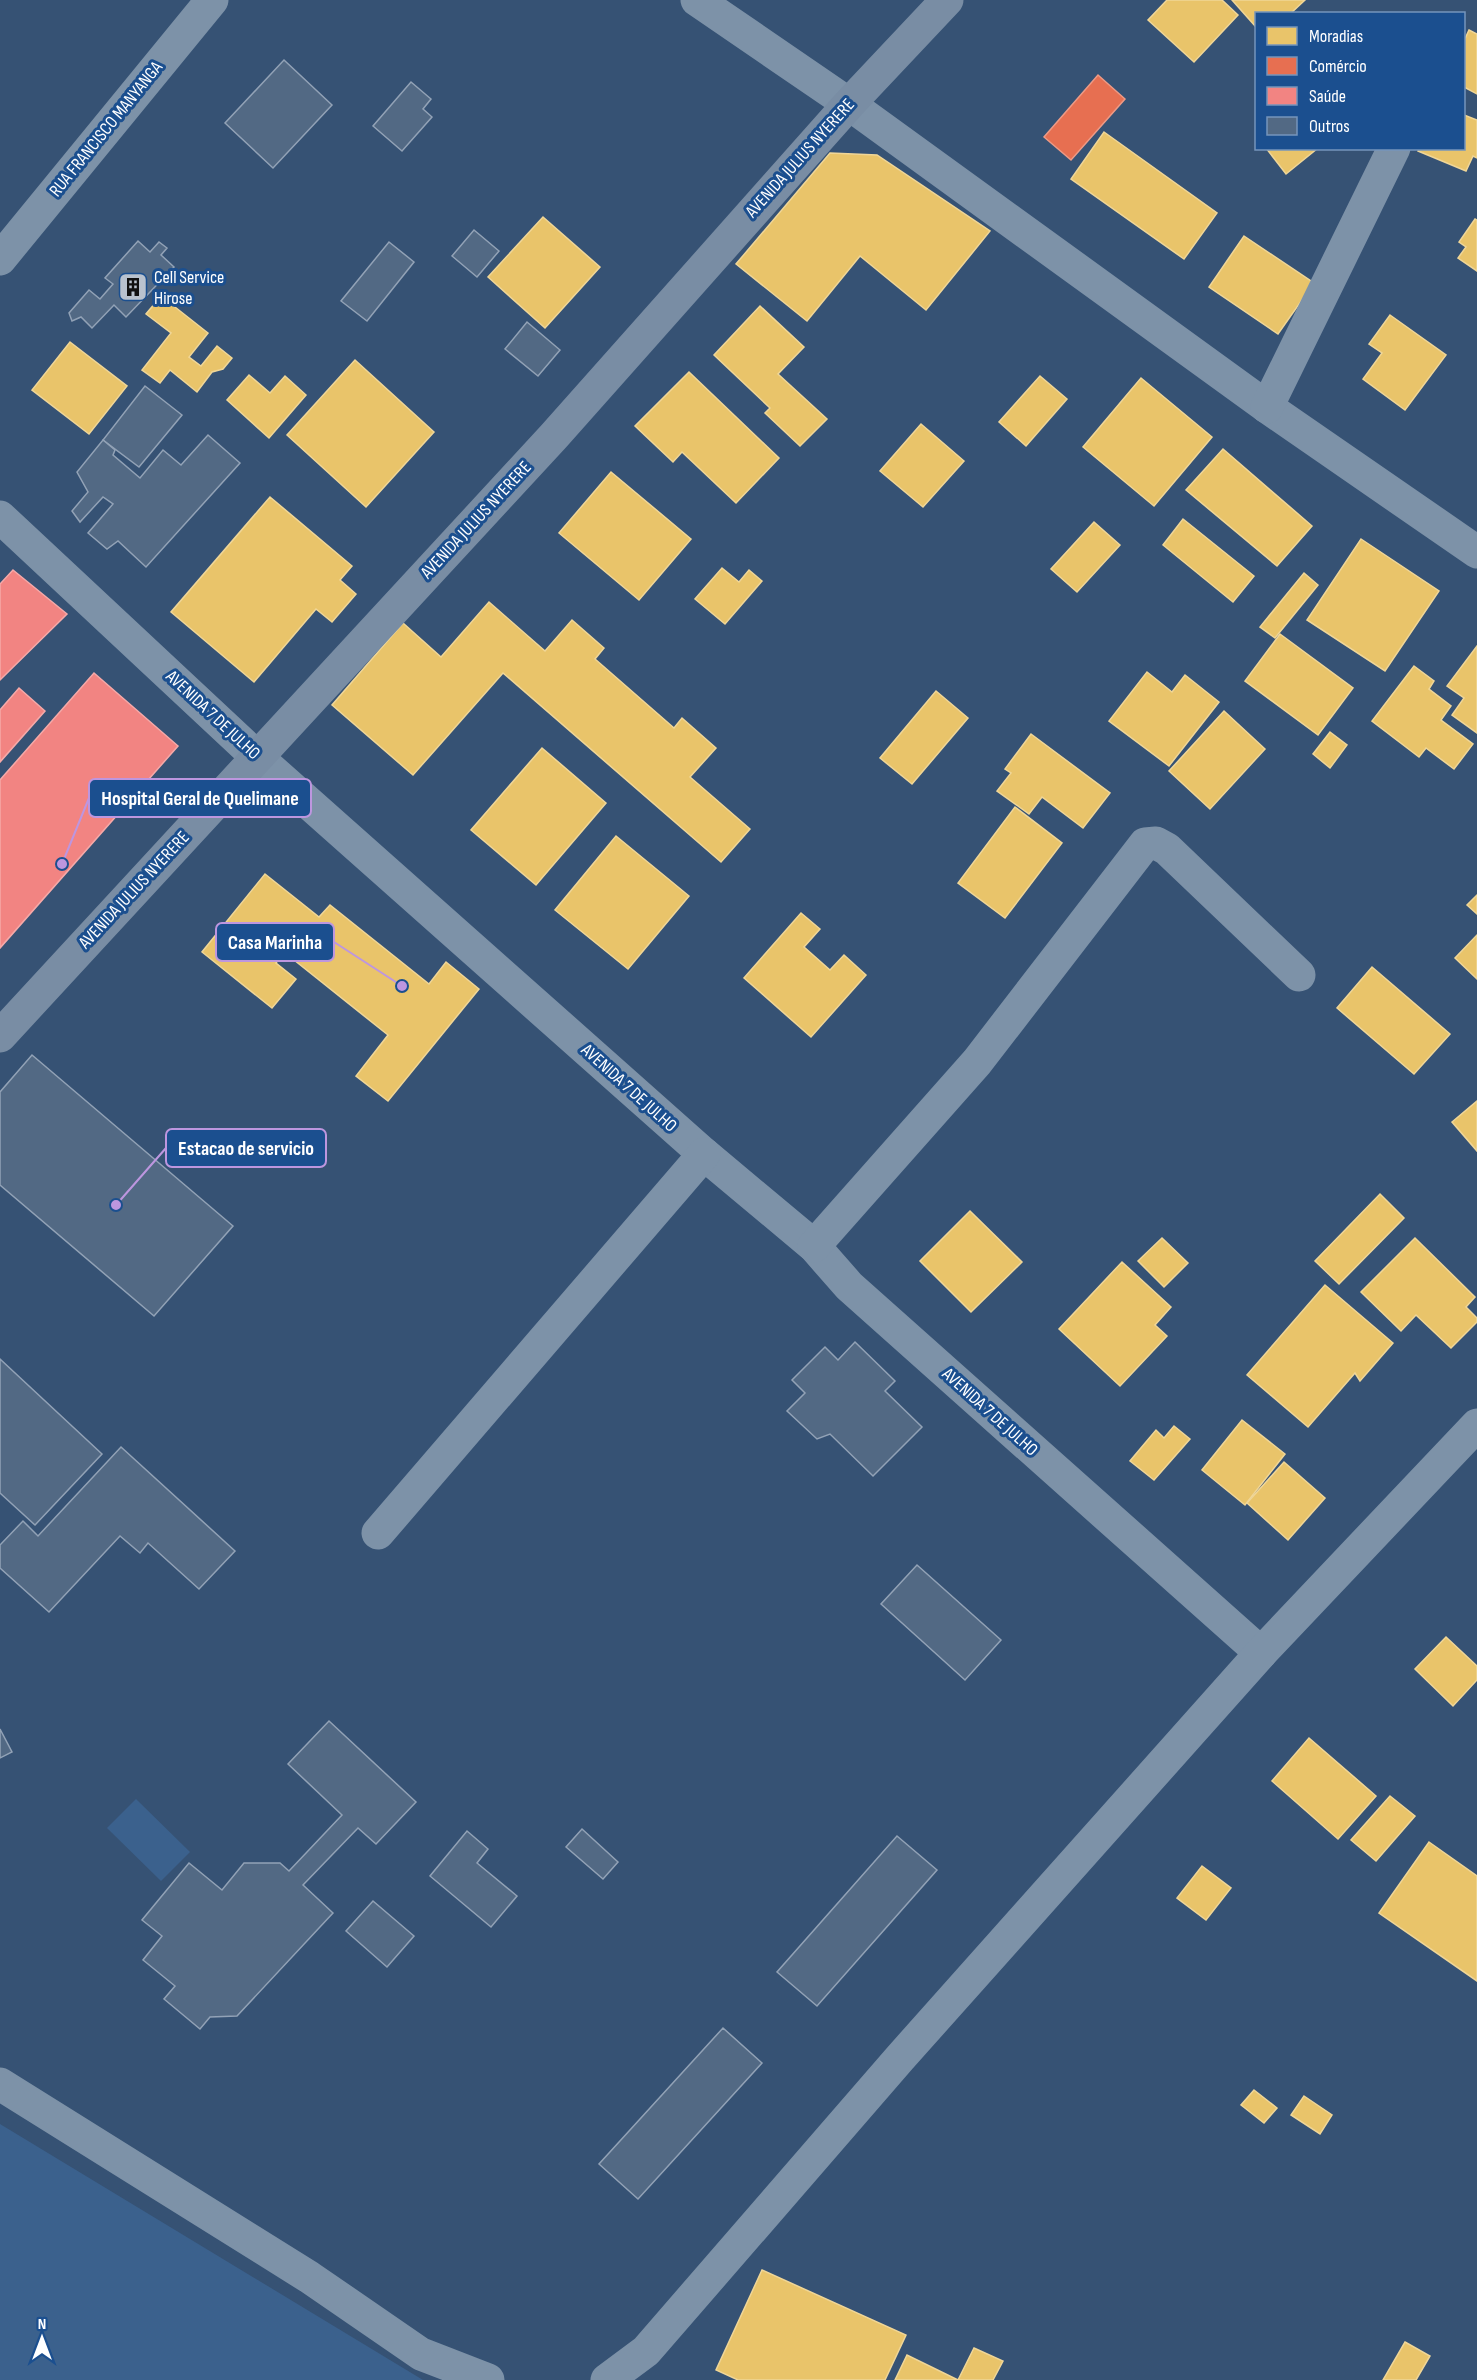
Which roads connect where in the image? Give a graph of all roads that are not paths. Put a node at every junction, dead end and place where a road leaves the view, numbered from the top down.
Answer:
1 (212, 0) edge
2 (697, 0) edge
3 (947, 0) edge
4 (849, 104) junction
5 (1393, 150) edge
6 (0, 259) edge
7 (1268, 407) junction
8 (0, 517) edge
9 (1477, 552) edge
10 (258, 758) junction
11 (1299, 975) dead end
12 (0, 1036) edge
13 (704, 1154) junction
14 (814, 1246) junction
15 (1477, 1425) edge
16 (378, 1533) dead end
17 (1261, 1653) junction
18 (0, 2084) edge
19 (488, 2380) edge
20 (607, 2380) edge

1 - 6 street, RUA FRANCISCO MANYANGA
2 - 4 street
3 - 4 street, AVENIDA JULIUS NYERERE
4 - 7 street
4 - 10 street, AVENIDA JULIUS NYERERE
5 - 7 street
7 - 9 street
8 - 10 street, AVENIDA 7 DE JULHO
10 - 12 street, AVENIDA JULIUS NYERERE
10 - 13 street, AVENIDA 7 DE JULHO
11 - 14 street
13 - 14 street, AVENIDA 7 DE JULHO
13 - 16 street
14 - 17 street, AVENIDA 7 DE JULHO
15 - 17 street
17 - 20 street
18 - 19 street

